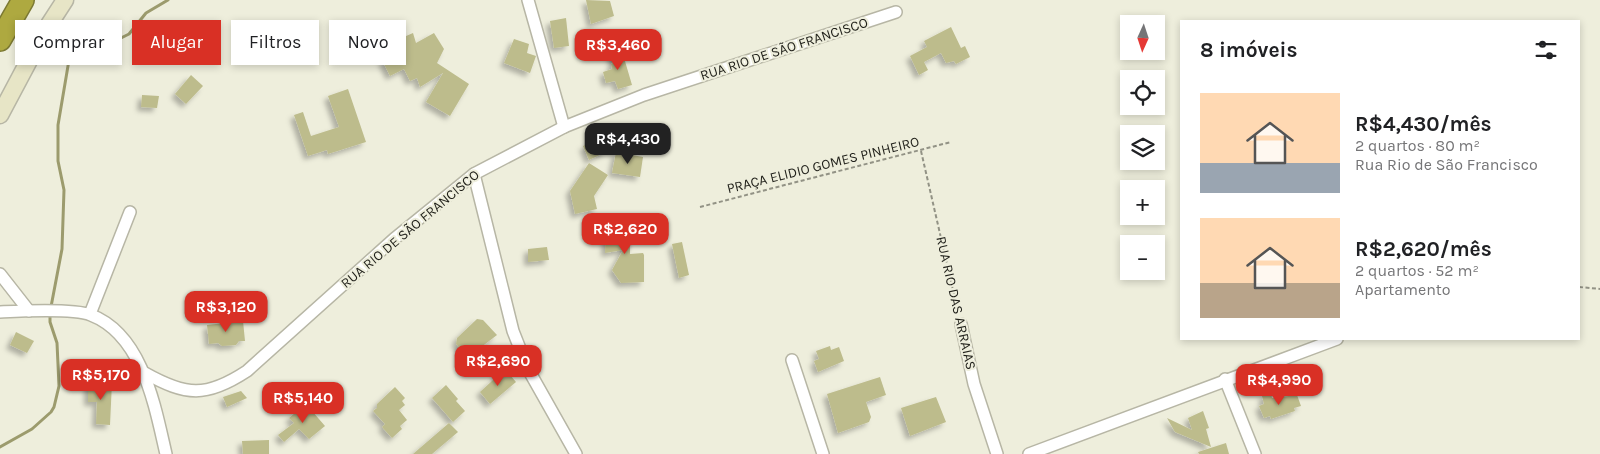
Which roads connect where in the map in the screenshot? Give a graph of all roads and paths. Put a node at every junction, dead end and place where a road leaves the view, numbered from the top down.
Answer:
1 (23, 0) edge
2 (65, 0) edge
3 (528, 0) edge
4 (896, 12) dead end
5 (0, 40) edge
6 (0, 115) edge
7 (564, 126) junction
8 (951, 142) dead end
9 (921, 150) junction
10 (474, 174) junction
11 (700, 207) dead end
12 (130, 212) dead end
13 (0, 274) edge
14 (1580, 287) edge
15 (1600, 289) edge
16 (28, 311) junction
17 (0, 312) edge
18 (90, 314) junction
19 (961, 324) joint
20 (1331, 340) edge
21 (1312, 343) edge
22 (792, 360) dead end
23 (145, 373) junction
24 (1225, 379) junction
25 (166, 454) edge
26 (576, 454) edge
27 (823, 454) edge
28 (997, 454) edge
29 (1029, 454) edge
30 (1255, 454) edge

1 - 5 highway
2 - 6 main road
3 - 7 street
4 - 7 street, RUA RIO DE SÃO FRANCISCO
7 - 10 street, RUA RIO DE SÃO FRANCISCO
8 - 9 path, PRAÇA ELIDIO GOMES PINHEIRO
9 - 11 path, PRAÇA ELIDIO GOMES PINHEIRO
9 - 19 path, RUA RIO DAS ARRAIAS
10 - 23 street, RUA RIO DE SÃO FRANCISCO
10 - 26 street
12 - 18 street
13 - 16 street
14 - 15 path
16 - 17 street
16 - 18 street
18 - 23 street
19 - 28 street, RUA RIO DAS ARRAIAS
20 - 21 street
21 - 24 street
22 - 27 street
23 - 25 street
24 - 29 street
24 - 30 street

